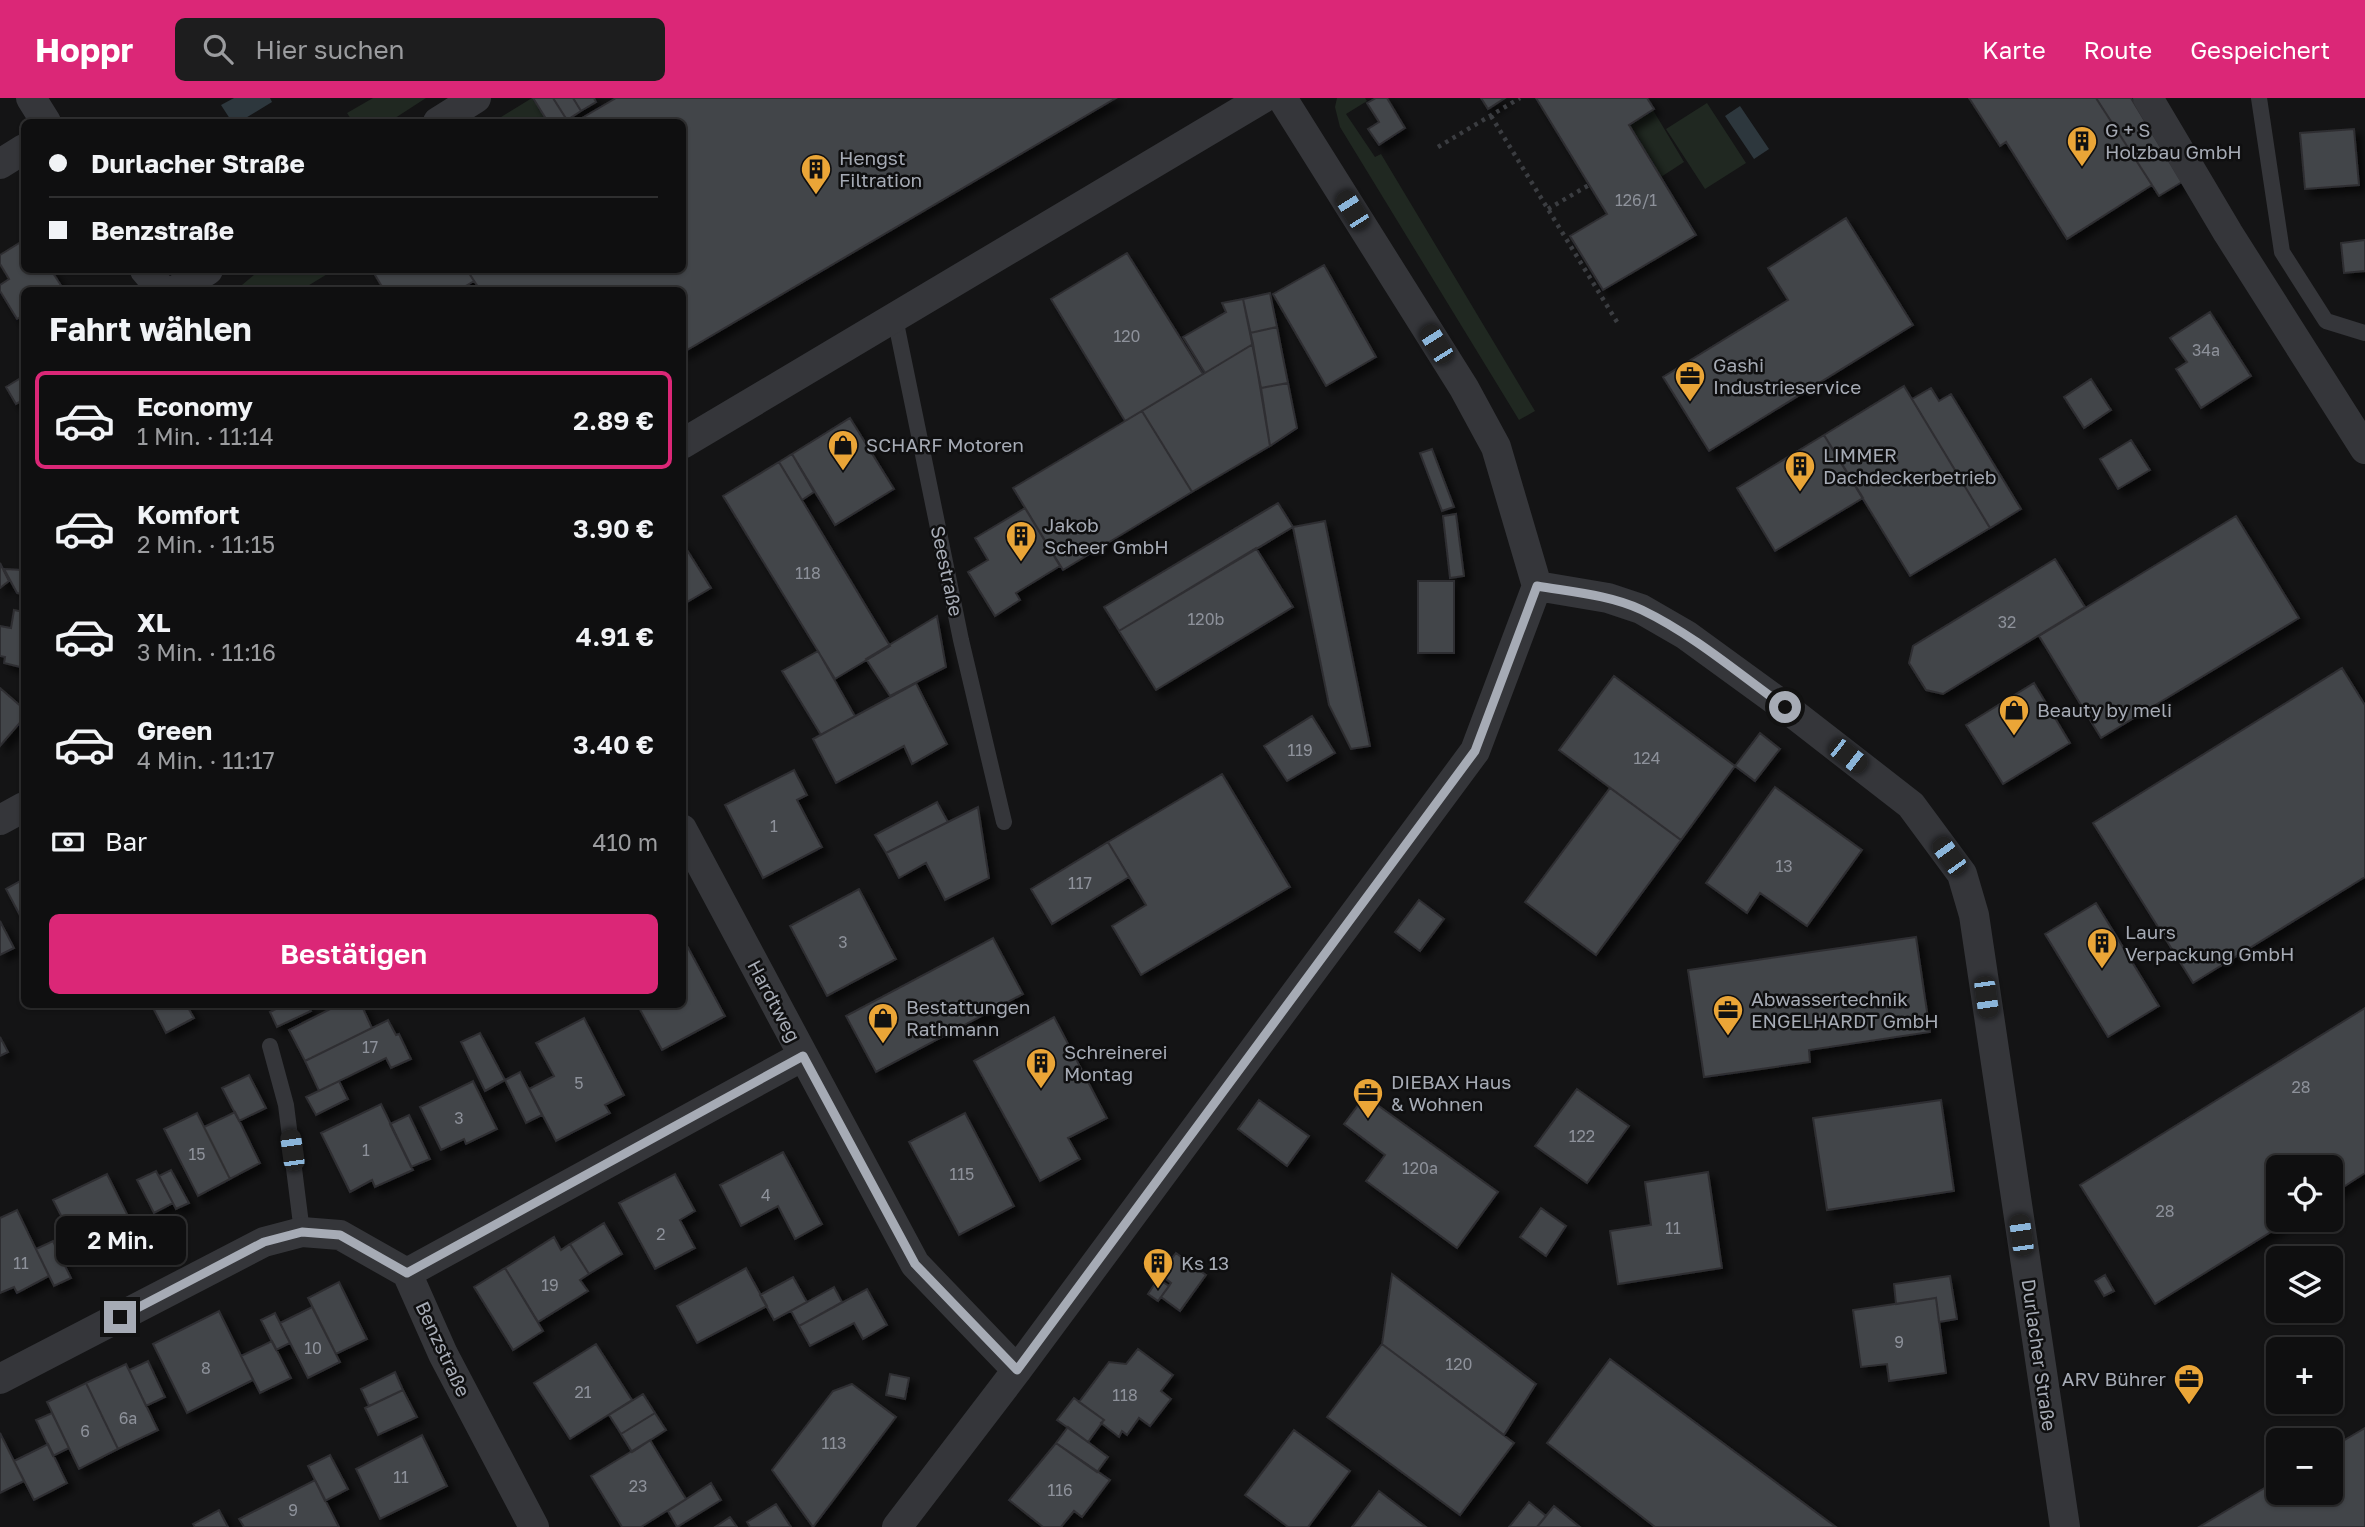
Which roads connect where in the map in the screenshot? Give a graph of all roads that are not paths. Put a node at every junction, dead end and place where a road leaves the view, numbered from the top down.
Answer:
1 (31, 98) edge
2 (476, 98) edge
3 (1263, 98) edge
4 (1282, 98) edge
5 (2259, 98) edge
6 (2150, 103) edge
7 (44, 119) edge
8 (443, 119) edge
9 (21, 151) edge
10 (0, 164) edge
11 (148, 273) edge
12 (203, 273) edge
13 (159, 287) edge
14 (181, 287) edge
15 (895, 318) junction
16 (2365, 333) edge
17 (686, 442) edge
18 (2365, 449) edge
19 (1537, 586) junction
20 (21, 809) edge
21 (0, 820) edge
22 (1004, 822) dead end
23 (686, 837) edge
24 (270, 1046) dead end
25 (803, 1056) junction
26 (302, 1232) junction
27 (407, 1273) junction
28 (1017, 1370) junction
29 (0, 1379) edge
30 (530, 1526) edge
31 (897, 1527) edge
32 (2065, 1527) edge

1 - 7 street
2 - 8 street
3 - 15 street
4 - 19 street
5 - 16 lane
6 - 18 street
9 - 10 street
11 - 13 street
12 - 14 street
15 - 17 street
15 - 22 lane, Seestraße
19 - 28 street
19 - 32 street, Durlacher Straße
20 - 21 street
23 - 25 street, Hardtweg
24 - 26 lane
25 - 27 street
25 - 28 street, Hardtweg
26 - 27 street
26 - 29 street
27 - 30 street, Benzstraße
28 - 31 street

